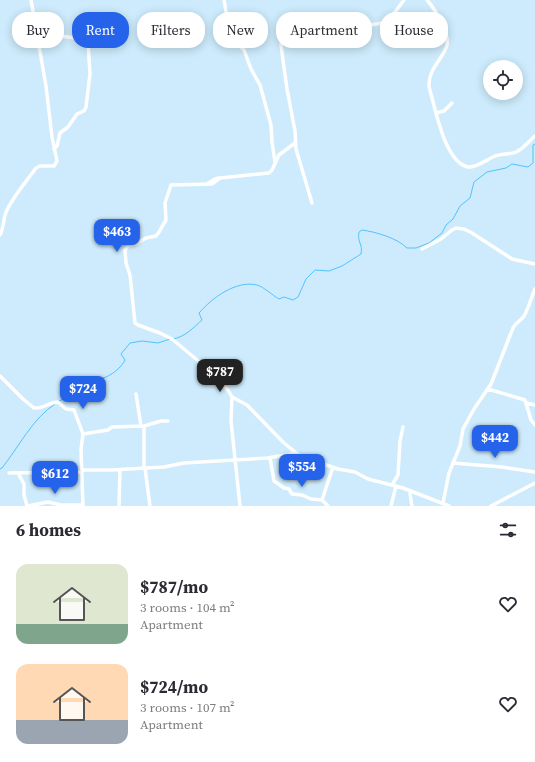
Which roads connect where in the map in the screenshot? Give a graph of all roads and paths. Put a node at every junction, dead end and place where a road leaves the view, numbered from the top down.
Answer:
1 (31, 0) edge
2 (224, 0) edge
3 (404, 0) edge
4 (427, 0) edge
5 (32, 12) edge
6 (64, 36) edge
7 (40, 48) edge
8 (452, 103) dead end
9 (436, 113) junction
10 (535, 136) edge
11 (295, 142) junction
12 (54, 150) junction
13 (275, 162) junction
14 (312, 204) dead end
15 (0, 235) edge
16 (422, 249) dead end
17 (535, 264) edge
18 (535, 289) edge
19 (0, 376) edge
20 (488, 389) junction
21 (136, 394) dead end
22 (232, 397) junction
23 (526, 403) junction
24 (535, 405) edge
25 (168, 421) dead end
26 (535, 425) edge
27 (142, 426) junction
28 (404, 427) dead end
29 (84, 434) junction
30 (295, 453) junction
31 (270, 458) junction
32 (236, 461) junction
33 (453, 463) junction
34 (333, 467) junction
35 (144, 468) junction
36 (120, 470) junction
37 (82, 471) junction
38 (535, 472) edge
39 (9, 473) dead end
40 (18, 473) junction
41 (535, 483) edge
42 (394, 486) junction
43 (411, 491) junction
44 (322, 500) junction
45 (443, 503) junction
46 (53, 504) edge
47 (28, 506) edge
48 (83, 506) edge
49 (119, 506) edge
50 (150, 506) edge
51 (240, 506) edge
52 (328, 506) edge
53 (391, 506) edge
54 (412, 506) edge
55 (449, 506) edge
56 (491, 506) edge

1 - 5 street
2 - 13 street
3 - 11 street
4 - 9 street
6 - 12 street
7 - 12 street
8 - 9 street
9 - 10 street
11 - 13 street
11 - 14 street
12 - 15 street
13 - 22 street
16 - 17 street
18 - 20 street
19 - 29 street
20 - 23 street
20 - 33 street
21 - 27 street
22 - 30 street
22 - 32 street
23 - 24 street
23 - 26 street
25 - 27 street
27 - 29 street
27 - 35 street
28 - 42 street
29 - 37 street
30 - 31 street
30 - 34 street
31 - 32 street
31 - 44 street
32 - 35 street
32 - 51 street
33 - 38 street
33 - 45 street
34 - 42 street
34 - 44 street
35 - 36 street
35 - 50 street
36 - 37 street
36 - 49 street
37 - 40 street
37 - 48 street
39 - 40 street
40 - 47 street
41 - 56 street
42 - 43 street
42 - 53 street
43 - 45 street
43 - 54 street
44 - 52 street
45 - 55 street
46 - 47 street
46 - 48 street

